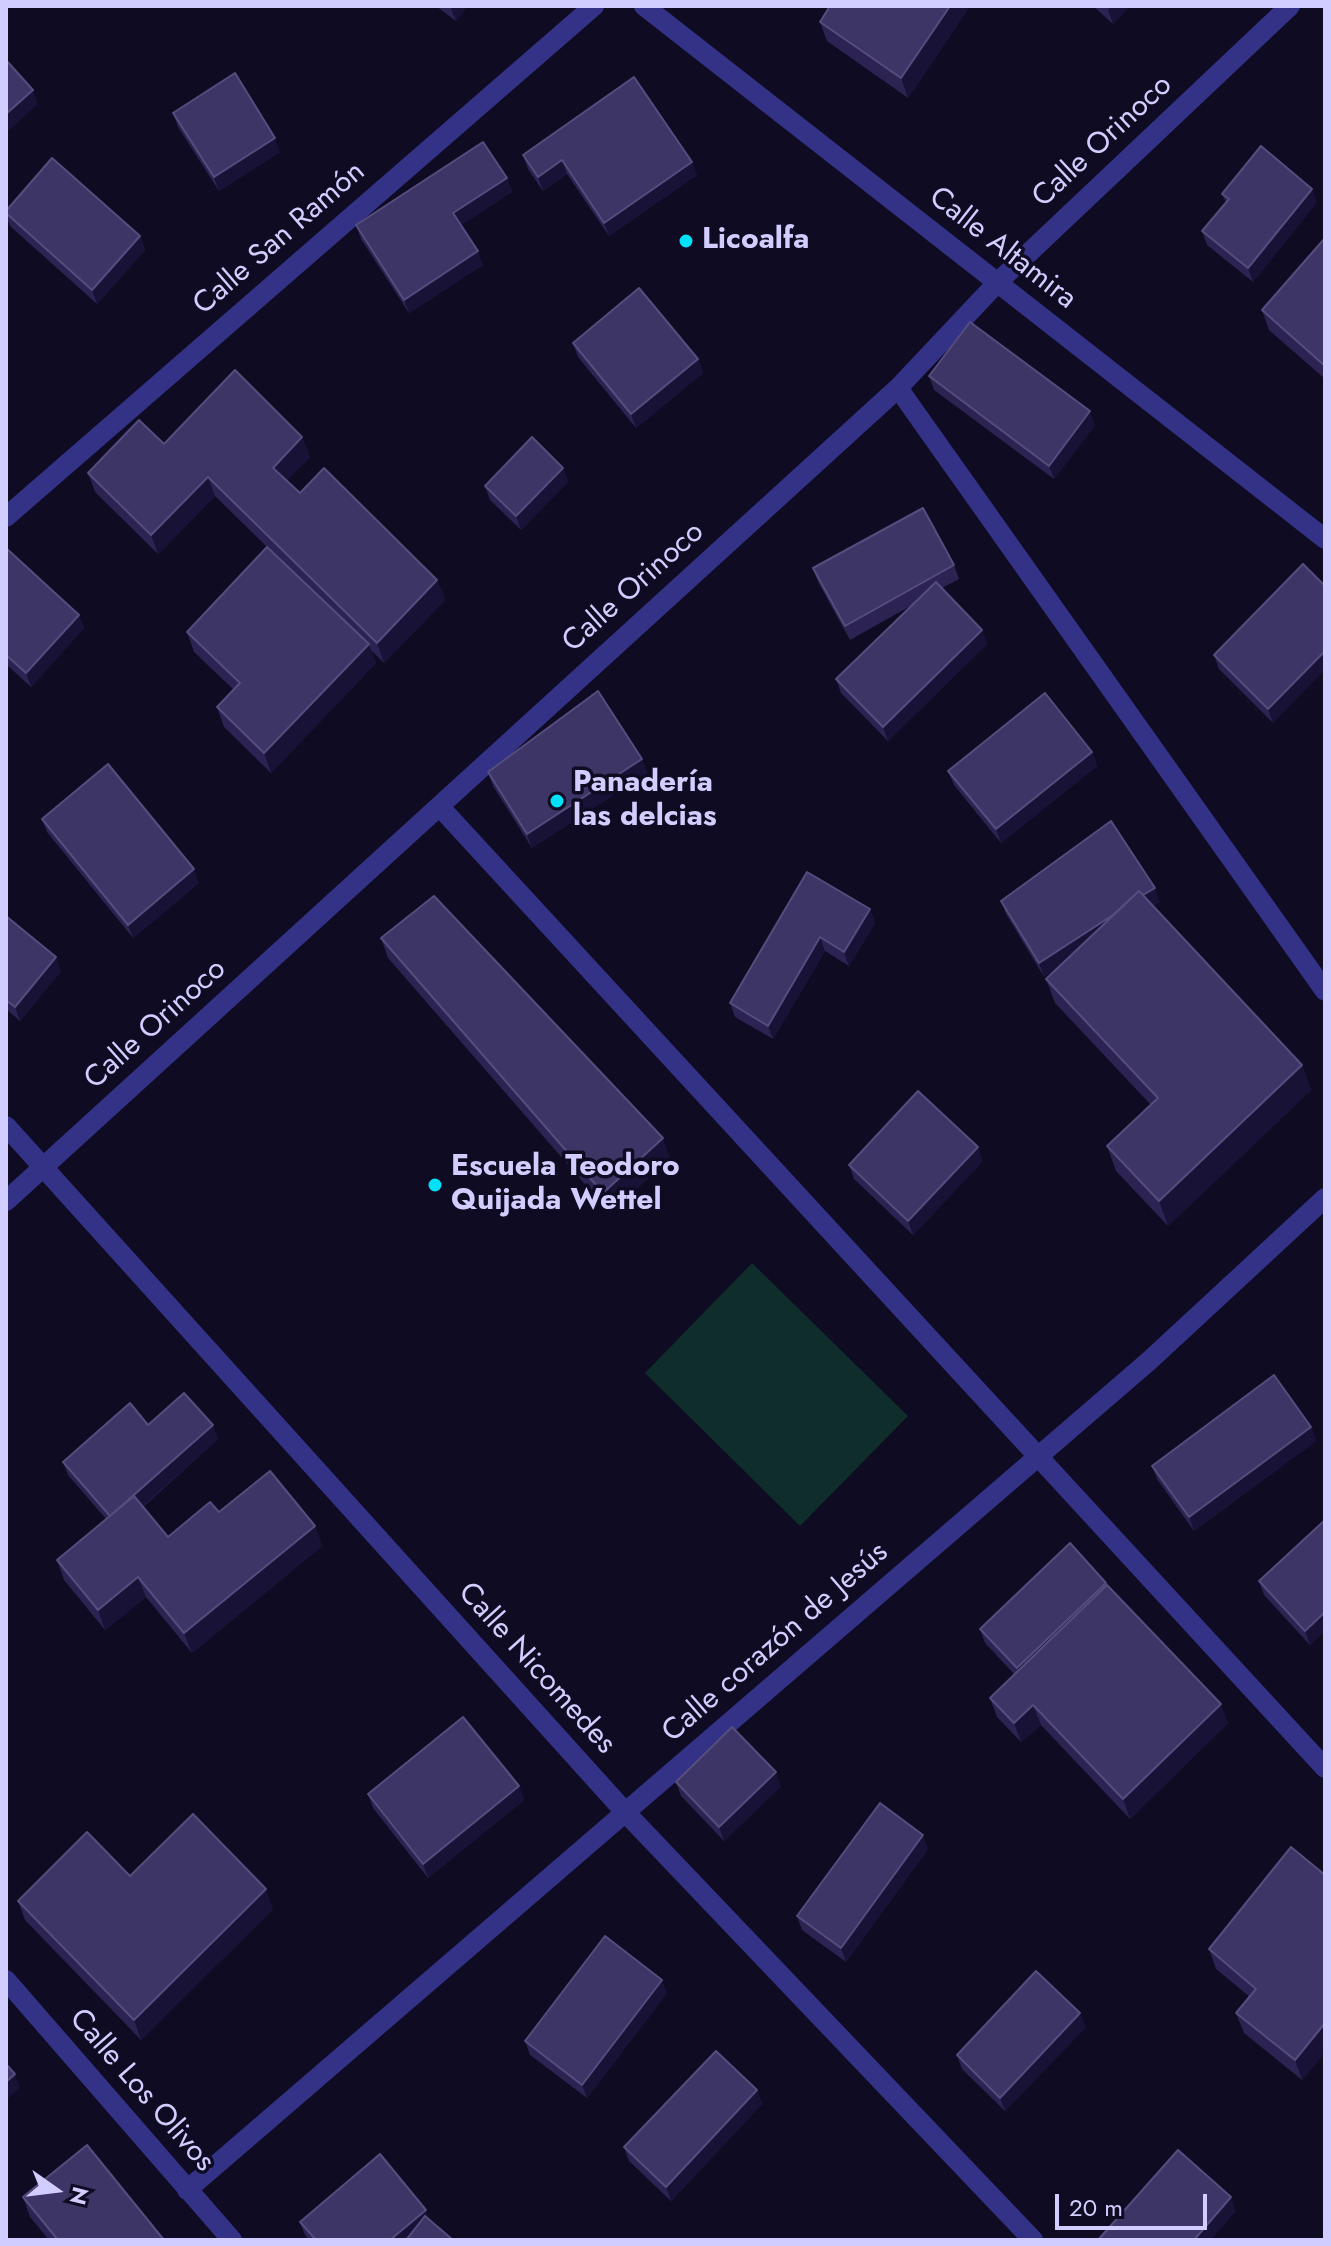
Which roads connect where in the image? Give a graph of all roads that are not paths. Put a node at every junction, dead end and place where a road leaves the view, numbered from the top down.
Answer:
1 (594, 6) edge
2 (644, 6) edge
3 (1290, 6) edge
4 (997, 283) junction
5 (898, 388) junction
6 (6, 517) edge
7 (1325, 539) edge
8 (440, 807) junction
9 (1325, 991) edge
10 (6, 1126) edge
11 (44, 1168) junction
12 (1325, 1198) edge
13 (6, 1201) edge
14 (1038, 1457) junction
15 (1325, 1768) edge
16 (626, 1813) junction
17 (6, 1980) edge
18 (187, 2190) junction
19 (232, 2240) edge
20 (1033, 2240) edge

1 - 6 street, Calle San Ramón
2 - 4 street, Calle Altamira
3 - 4 street, Calle Orinoco
4 - 5 street, Calle Orinoco
4 - 7 street, Calle Altamira
5 - 8 street, Calle Orinoco
5 - 9 street
8 - 11 street, Calle Orinoco
8 - 14 street
10 - 11 street, Calle Nicomedes
11 - 13 street, Calle Orinoco
11 - 16 street, Calle Nicomedes
12 - 14 street, Calle corazón de Jesús
14 - 15 street
14 - 16 street, Calle corazón de Jesús
16 - 18 street, Calle corazón de Jesús
16 - 20 street, Calle Nicomedes
17 - 18 street, Calle Los Olivos
18 - 19 street, Calle Los Olivos

